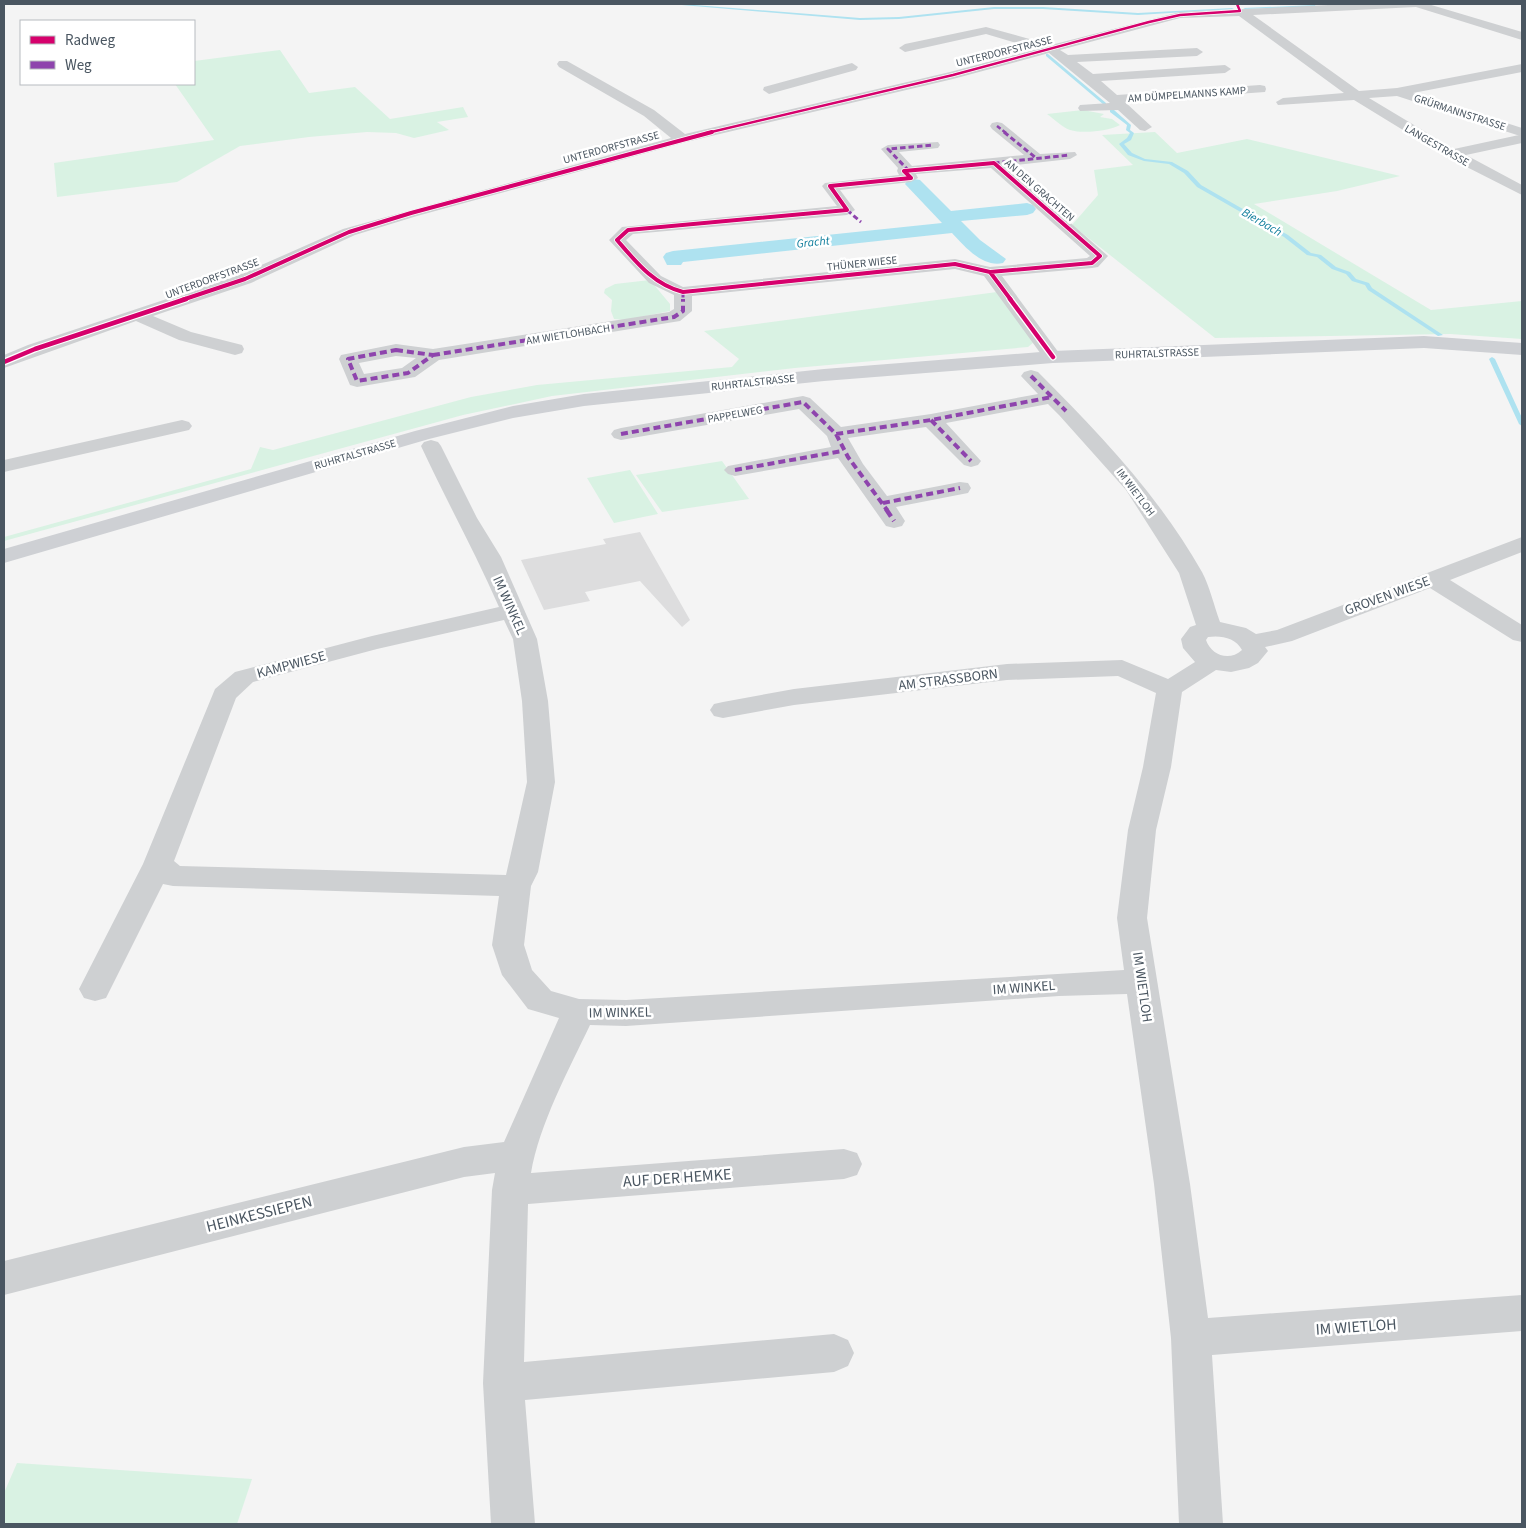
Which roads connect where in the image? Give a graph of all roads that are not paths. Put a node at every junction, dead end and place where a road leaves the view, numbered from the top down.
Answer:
1 (1416, 4) edge
2 (1238, 7) edge
3 (1060, 32) dead end
4 (1522, 36) edge
5 (1086, 40) junction
6 (905, 48) dead end
7 (1052, 49) junction
8 (1197, 52) dead end
9 (1064, 59) junction
10 (563, 64) dead end
11 (852, 67) dead end
12 (1522, 68) edge
13 (1225, 69) dead end
14 (1483, 76) junction
15 (1090, 78) junction
16 (802, 82) junction
17 (1507, 84) dead end
18 (1435, 85) junction
19 (1260, 89) dead end
20 (769, 90) dead end
21 (1398, 92) junction
22 (1463, 94) dead end
23 (1355, 95) junction
24 (850, 100) junction
25 (1283, 102) dead end
26 (1117, 104) junction
27 (1085, 108) dead end
28 (997, 126) dead end
29 (1145, 127) dead end
30 (1522, 132) edge
31 (682, 139) junction
32 (1522, 139) edge
33 (933, 145) dead end
34 (1452, 154) junction
35 (1070, 155) dead end
36 (1036, 158) junction
37 (994, 163) junction
38 (909, 171) junction
39 (1522, 190) edge
40 (847, 210) junction
41 (861, 222) dead end
42 (990, 272) junction
43 (683, 292) junction
44 (138, 315) junction
45 (1522, 348) edge
46 (235, 349) dead end
47 (434, 356) dead end
48 (1053, 357) junction
49 (4, 362) edge
50 (1031, 376) dead end
51 (1052, 397) junction
52 (931, 420) junction
53 (182, 426) dead end
54 (621, 434) dead end
55 (839, 442) junction
56 (431, 446) dead end
57 (971, 461) dead end
58 (4, 466) edge
59 (735, 470) dead end
60 (960, 488) dead end
61 (1522, 544) edge
62 (4, 556) edge
63 (1432, 579) junction
64 (511, 611) junction
65 (1522, 634) edge
66 (1252, 642) junction
67 (1212, 645) junction
68 (1170, 688) junction
69 (723, 710) dead end
70 (158, 864) junction
71 (516, 886) junction
72 (1142, 981) junction
73 (95, 989) dead end
74 (579, 1012) junction
75 (844, 1164) dead end
76 (513, 1172) junction
77 (4, 1278) edge
78 (1522, 1313) edge
79 (1191, 1338) junction
80 (834, 1354) dead end
81 (503, 1383) junction
82 (513, 1524) edge
83 (1202, 1524) edge

1 - 2 street, UNTERDORFSTRASSE
1 - 4 street, UNTERDORFSTRASSE
2 - 5 street, UNTERDORFSTRASSE
2 - 23 street, LANGESTRASSE
3 - 5 street, UNTERDORFSTRASSE
5 - 7 street, UNTERDORFSTRASSE
6 - 7 street, UNTERDORFSTRASSE
7 - 9 street, AM DÜMPELMANNS KAMP
7 - 24 street, UNTERDORFSTRASSE
8 - 9 street
9 - 15 street, AM DÜMPELMANNS KAMP
10 - 31 street, UNTERDORFSTRASSE
11 - 16 street
12 - 14 street, GRÜRMANNSTRASSE
13 - 15 street, AM DÜMPELMANNS KAMP
14 - 17 street
14 - 18 street, GRÜRMANNSTRASSE
15 - 26 street, AM DÜMPELMANNS KAMP
16 - 20 street
16 - 24 street
18 - 21 street, GRÜRMANNSTRASSE
18 - 22 street, GRÜRMANNSTRASSE
19 - 26 street, AM DÜMPELMANNS KAMP
21 - 23 street, GRÜRMANNSTRASSE
21 - 30 street, GRÜRMANNSTRASSE
23 - 25 street
23 - 34 street, LANGESTRASSE
24 - 31 street, UNTERDORFSTRASSE
26 - 27 street, AM DÜMPELMANNS KAMP
26 - 29 street, AM DÜMPELMANNS KAMP
28 - 36 street, AN DEN GRACHTEN
31 - 44 street, UNTERDORFSTRASSE
32 - 34 street, GRÜRMANNSTRASSE
33 - 38 street
34 - 39 street, LANGESTRASSE
35 - 36 street, AN DEN GRACHTEN
36 - 37 street, AN DEN GRACHTEN
37 - 38 street, AN DEN GRACHTEN
37 - 42 street, AN DEN GRACHTEN
38 - 40 street
40 - 41 street
40 - 43 street, THÜNER WIESE
42 - 43 street, THÜNER WIESE
42 - 48 street
43 - 47 street, AM WIETLOHBACH
44 - 46 street
44 - 49 street, UNTERDORFSTRASSE
45 - 48 main road, RUHRTALSTRASSE
48 - 62 main road, RUHRTALSTRASSE
50 - 51 street, IM WIETLOH
51 - 52 street
51 - 67 street, IM WIETLOH
52 - 55 street
52 - 57 street
53 - 58 street
54 - 55 street, PAPPELWEG
55 - 59 street
55 - 60 street, PAPPELWEG
56 - 64 street, IM WINKEL
61 - 63 street, GROVEN WIESE
63 - 65 street
63 - 66 street, GROVEN WIESE
64 - 70 street, KAMPWIESE
64 - 71 street, IM WINKEL
66 - 67 street
66 - 67 street
67 - 68 street
68 - 69 street, AM STRASSBORN
68 - 72 street, IM WIETLOH
70 - 71 street
70 - 73 street, KAMPWIESE
71 - 74 street, IM WINKEL
72 - 74 street, IM WINKEL
72 - 79 street, IM WIETLOH
74 - 76 street
75 - 76 street, AUF DER HEMKE
76 - 77 street, HEINKESSIEPEN
76 - 81 street
78 - 79 street, IM WIETLOH
79 - 83 street, IM WIETLOH
80 - 81 street
81 - 82 street

